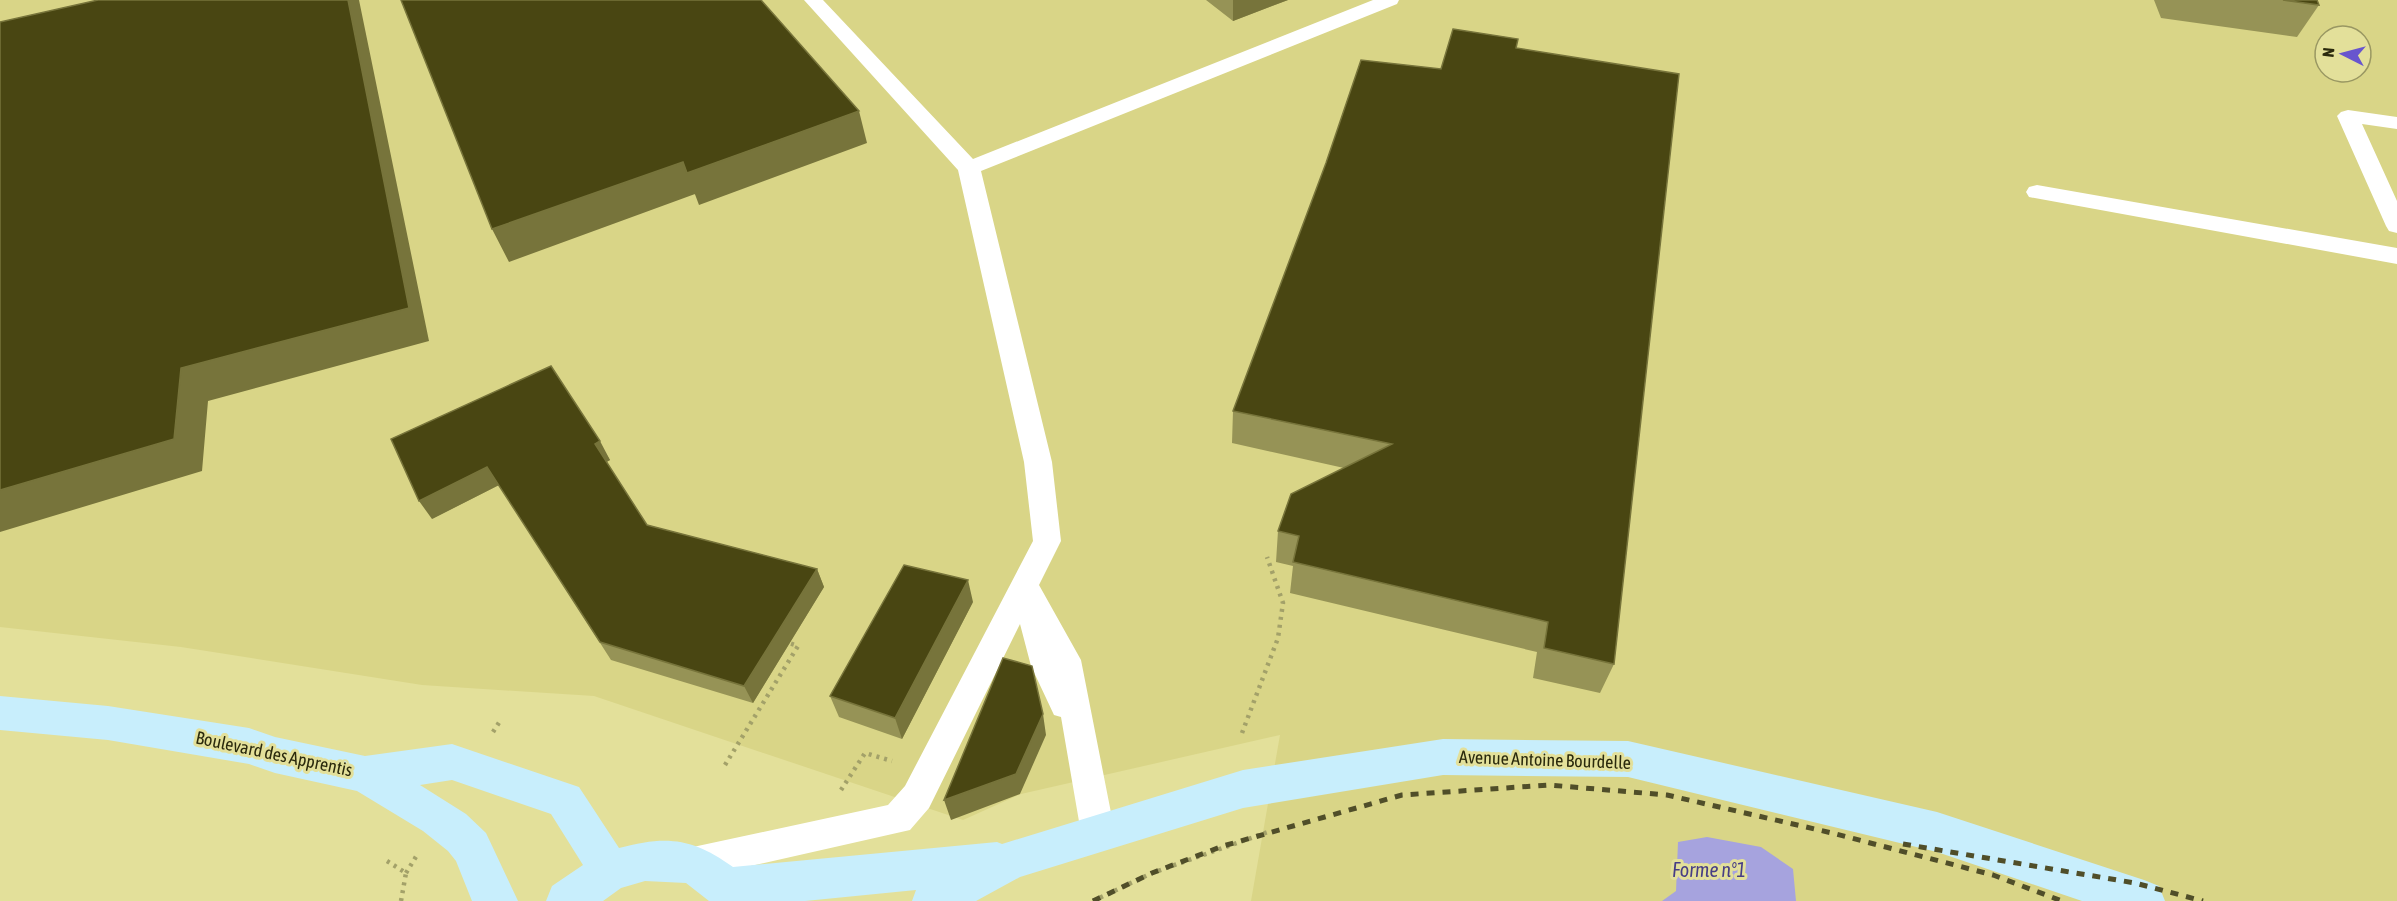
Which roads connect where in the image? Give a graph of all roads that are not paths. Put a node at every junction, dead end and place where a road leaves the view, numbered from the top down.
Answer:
1 (813, 0) edge
2 (1390, 0) edge
3 (2397, 123) edge
4 (969, 168) junction
5 (2037, 192) dead end
6 (2397, 226) edge
7 (2397, 256) edge
8 (1024, 585) junction
9 (0, 713) edge
10 (365, 774) junction
11 (1098, 833) junction
12 (1011, 860) junction
13 (693, 863) junction
14 (610, 871) junction
15 (729, 895) edge
16 (496, 901) edge
17 (567, 901) edge
18 (933, 901) edge
19 (2144, 901) edge

1 - 4 lane
2 - 4 lane
3 - 6 lane
4 - 8 lane
5 - 7 lane
8 - 11 lane
8 - 13 lane
9 - 10 street, Boulevard des Apprentis
10 - 14 street, Boulevard des Apprentis
10 - 16 street
11 - 12 street, Avenue Antoine Bourdelle
11 - 19 street, Avenue Antoine Bourdelle
12 - 15 street
12 - 18 street
13 - 14 street
13 - 15 street
14 - 17 street

